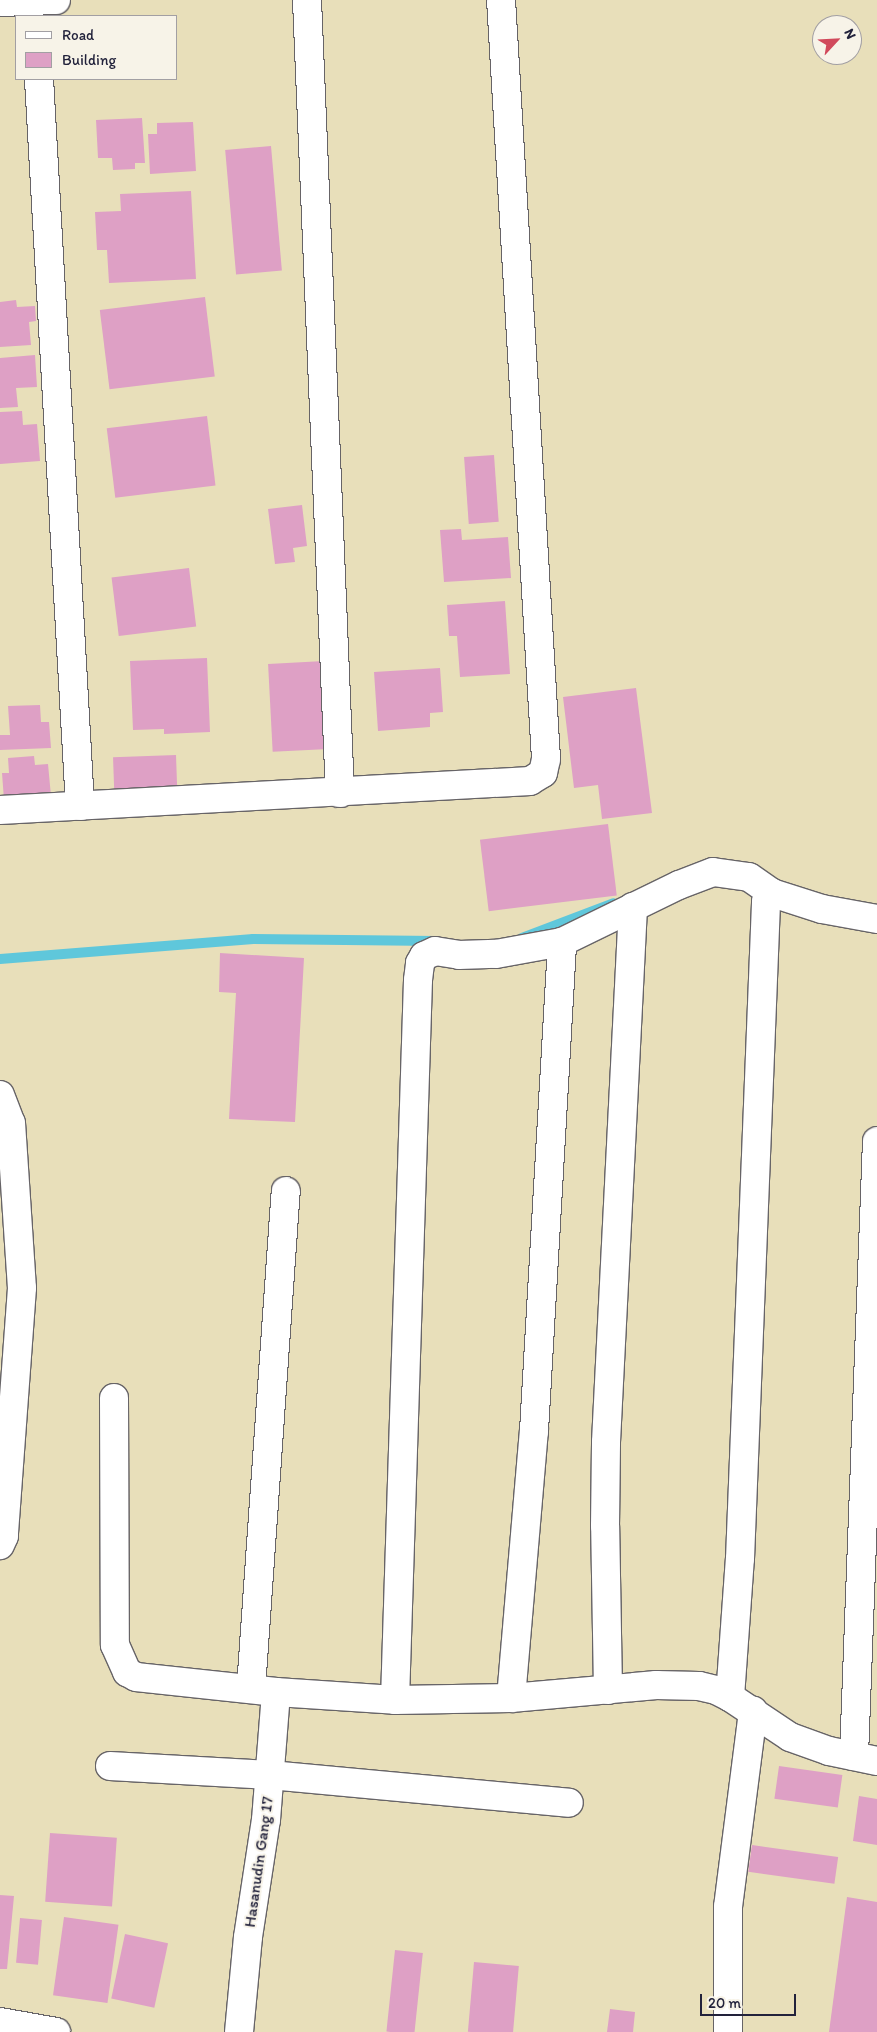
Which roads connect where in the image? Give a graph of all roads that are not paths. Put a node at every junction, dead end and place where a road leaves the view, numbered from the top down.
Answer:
1 (307, 0) edge
2 (500, 0) edge
3 (0, 2) edge
4 (40, 4) edge
5 (39, 80) edge
6 (340, 793) junction
7 (80, 806) junction
8 (0, 810) edge
9 (772, 893) junction
10 (633, 906) junction
11 (877, 919) edge
12 (562, 942) junction
13 (0, 1095) edge
14 (877, 1142) edge
15 (286, 1191) dead end
16 (114, 1398) dead end
17 (0, 1545) edge
18 (263, 1690) junction
19 (608, 1690) junction
20 (730, 1697) junction
21 (511, 1698) junction
22 (395, 1700) junction
23 (753, 1711) junction
24 (866, 1759) edge
25 (110, 1766) dead end
26 (270, 1775) junction
27 (569, 1803) dead end
28 (0, 2022) edge
29 (56, 2032) edge
30 (239, 2032) edge
31 (728, 2032) edge

1 - 6 street
2 - 6 street
3 - 4 street
5 - 7 street
6 - 7 street
7 - 8 street
9 - 10 street
9 - 11 street
9 - 20 street
10 - 12 street
10 - 19 street
12 - 21 street
12 - 22 street
13 - 17 street
14 - 24 street
15 - 18 street, Hasanudin Gang 17
16 - 18 street
18 - 22 street
18 - 26 street, Hasanudin Gang 17
19 - 20 street
19 - 21 street
20 - 23 street
21 - 22 street
23 - 24 street
23 - 31 street
25 - 26 street
26 - 27 street
26 - 30 street, Hasanudin Gang 17
28 - 29 street

